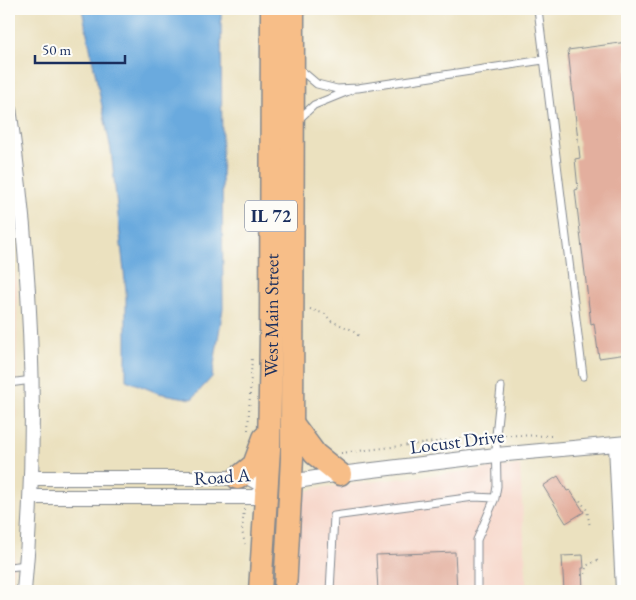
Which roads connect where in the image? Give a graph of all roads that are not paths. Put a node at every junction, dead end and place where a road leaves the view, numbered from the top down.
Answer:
1 (272, 9) edge
2 (293, 9) edge
3 (538, 9) edge
4 (543, 60) junction
5 (293, 64) junction
6 (358, 88) junction
7 (9, 108) edge
8 (293, 130) junction
9 (582, 376) dead end
10 (32, 380) junction
11 (9, 383) edge
12 (501, 387) dead end
13 (292, 422) junction
14 (269, 423) junction
15 (622, 444) edge
16 (496, 455) junction
17 (340, 463) junction
18 (32, 478) junction
19 (238, 478) junction
20 (291, 482) junction
21 (267, 488) junction
22 (31, 497) junction
23 (495, 498) junction
24 (27, 566) junction
25 (9, 567) edge
26 (24, 591) edge
27 (260, 591) edge
28 (285, 591) edge
29 (330, 591) edge
30 (477, 591) edge
31 (623, 591) edge

1 - 14 main road, West Main Street / IL 72
2 - 5 main road, West Main Street / IL 72
3 - 4 lane
4 - 6 lane
4 - 9 lane
5 - 6 lane
5 - 8 main road, West Main Street / IL 72
6 - 8 lane
7 - 10 street
8 - 13 main road, West Main Street / IL 72
10 - 11 lane
10 - 18 street
12 - 16 lane
13 - 17 main road
13 - 20 main road, West Main Street / IL 72
14 - 19 main road
14 - 21 main road, West Main Street / IL 72
15 - 16 street, Locust Drive
15 - 31 street
16 - 17 street, Locust Drive
16 - 23 lane
17 - 20 street, Locust Drive
18 - 19 street, Road A
18 - 22 street
19 - 21 street, Road A
20 - 21 main road
20 - 28 main road, IL 72
21 - 22 street, Road A
21 - 27 main road, West Main Street / IL 72
22 - 24 street
23 - 29 lane
23 - 30 lane
24 - 25 lane
24 - 26 street

